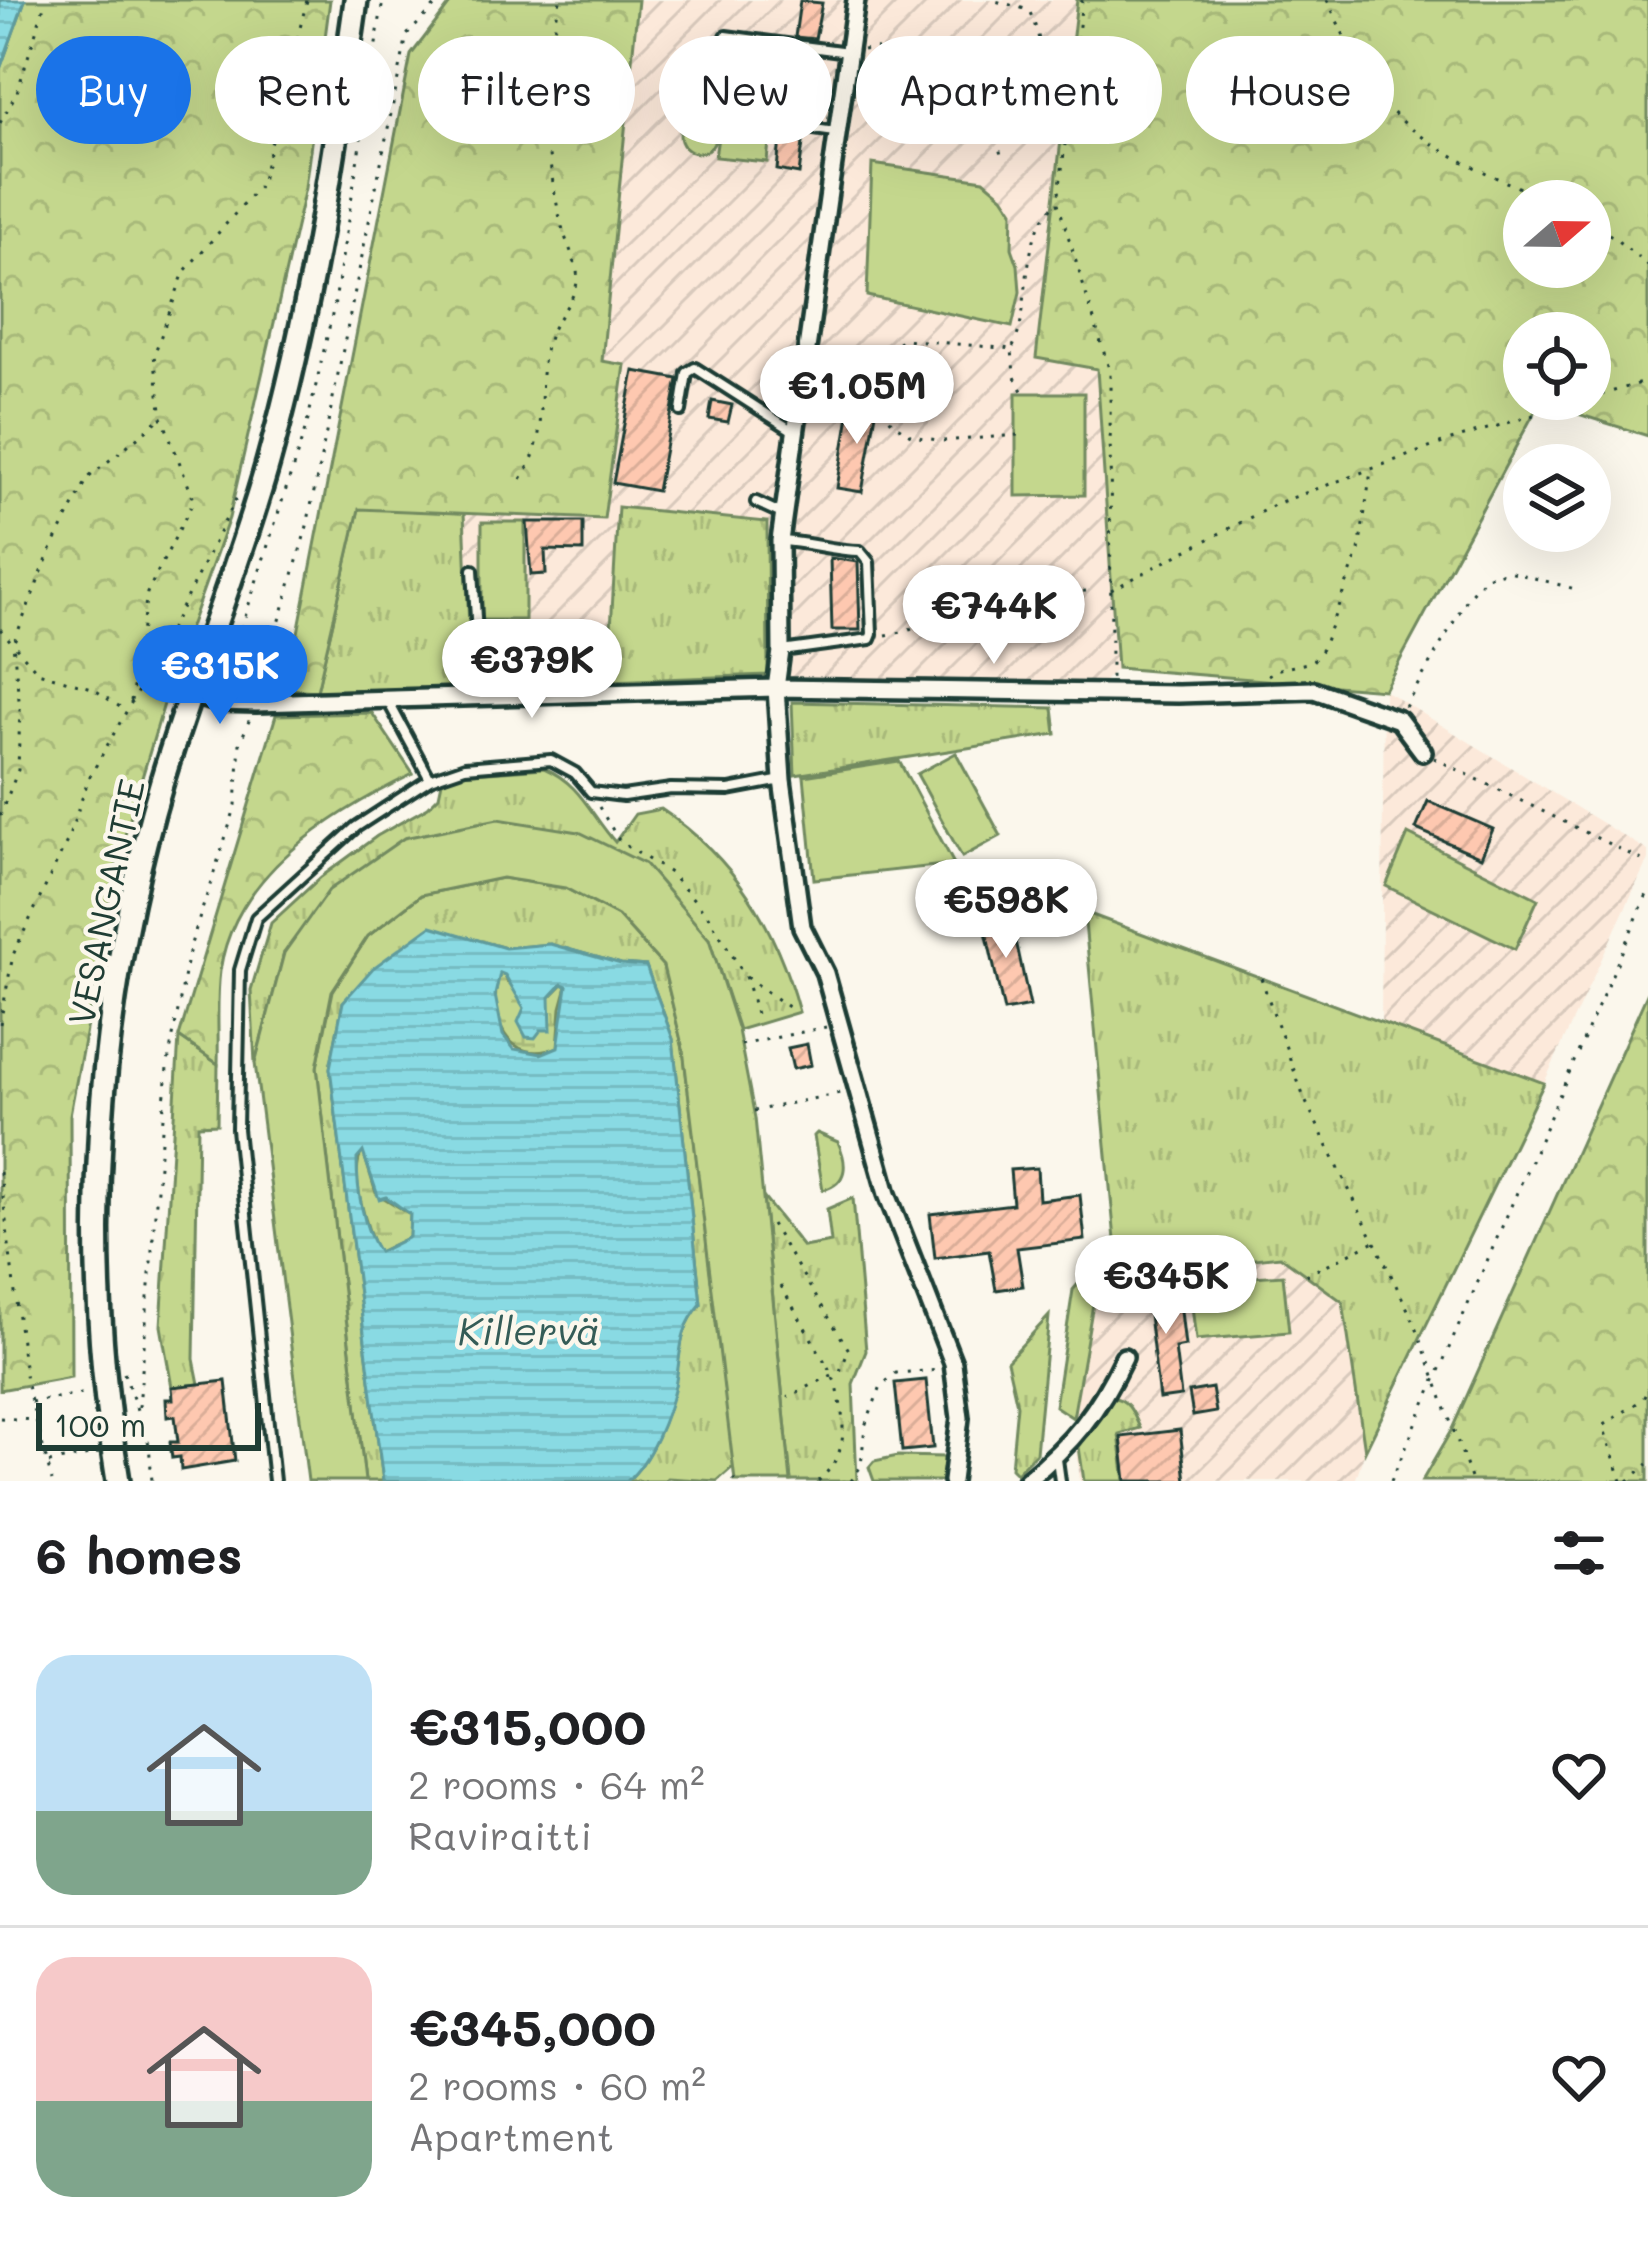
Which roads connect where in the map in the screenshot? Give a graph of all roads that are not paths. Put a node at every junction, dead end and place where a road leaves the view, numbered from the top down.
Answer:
1 (356, 0) edge
2 (856, 0) edge
3 (832, 50) edge
4 (849, 52) junction
5 (832, 131) edge
6 (837, 132) junction
7 (802, 383) junction
8 (830, 388) road end
9 (682, 412) dead end
10 (796, 432) junction
11 (756, 502) dead end
12 (783, 515) junction
13 (780, 541) junction
14 (473, 570) dead end
15 (781, 651) junction
16 (583, 659) dead end
17 (776, 688) junction
18 (602, 693) junction
19 (191, 695) junction
20 (455, 698) junction
21 (388, 701) junction
22 (1423, 752) road end
23 (430, 778) junction
24 (782, 780) junction
25 (1124, 1357) dead end
26 (1057, 1455) junction
27 (118, 1481) edge
28 (274, 1481) edge
29 (952, 1481) edge
30 (1026, 1481) edge
31 (1060, 1481) edge

1 - 19 street, VESANGANTIE
2 - 4 street
3 - 4 lane
4 - 6 street
5 - 6 lane
6 - 7 street
7 - 8 lane
7 - 10 street
9 - 10 lane
10 - 12 street
11 - 12 lane
12 - 13 street
13 - 15 street
13 - 15 lane
14 - 20 lane
15 - 17 street
16 - 18 lane
17 - 18 street
17 - 22 street
17 - 24 street
18 - 20 street
19 - 21 street
19 - 27 street, VESANGANTIE
20 - 21 street
21 - 23 lane
23 - 24 lane
23 - 28 lane
24 - 29 street
25 - 26 street
26 - 30 street
26 - 31 lane

